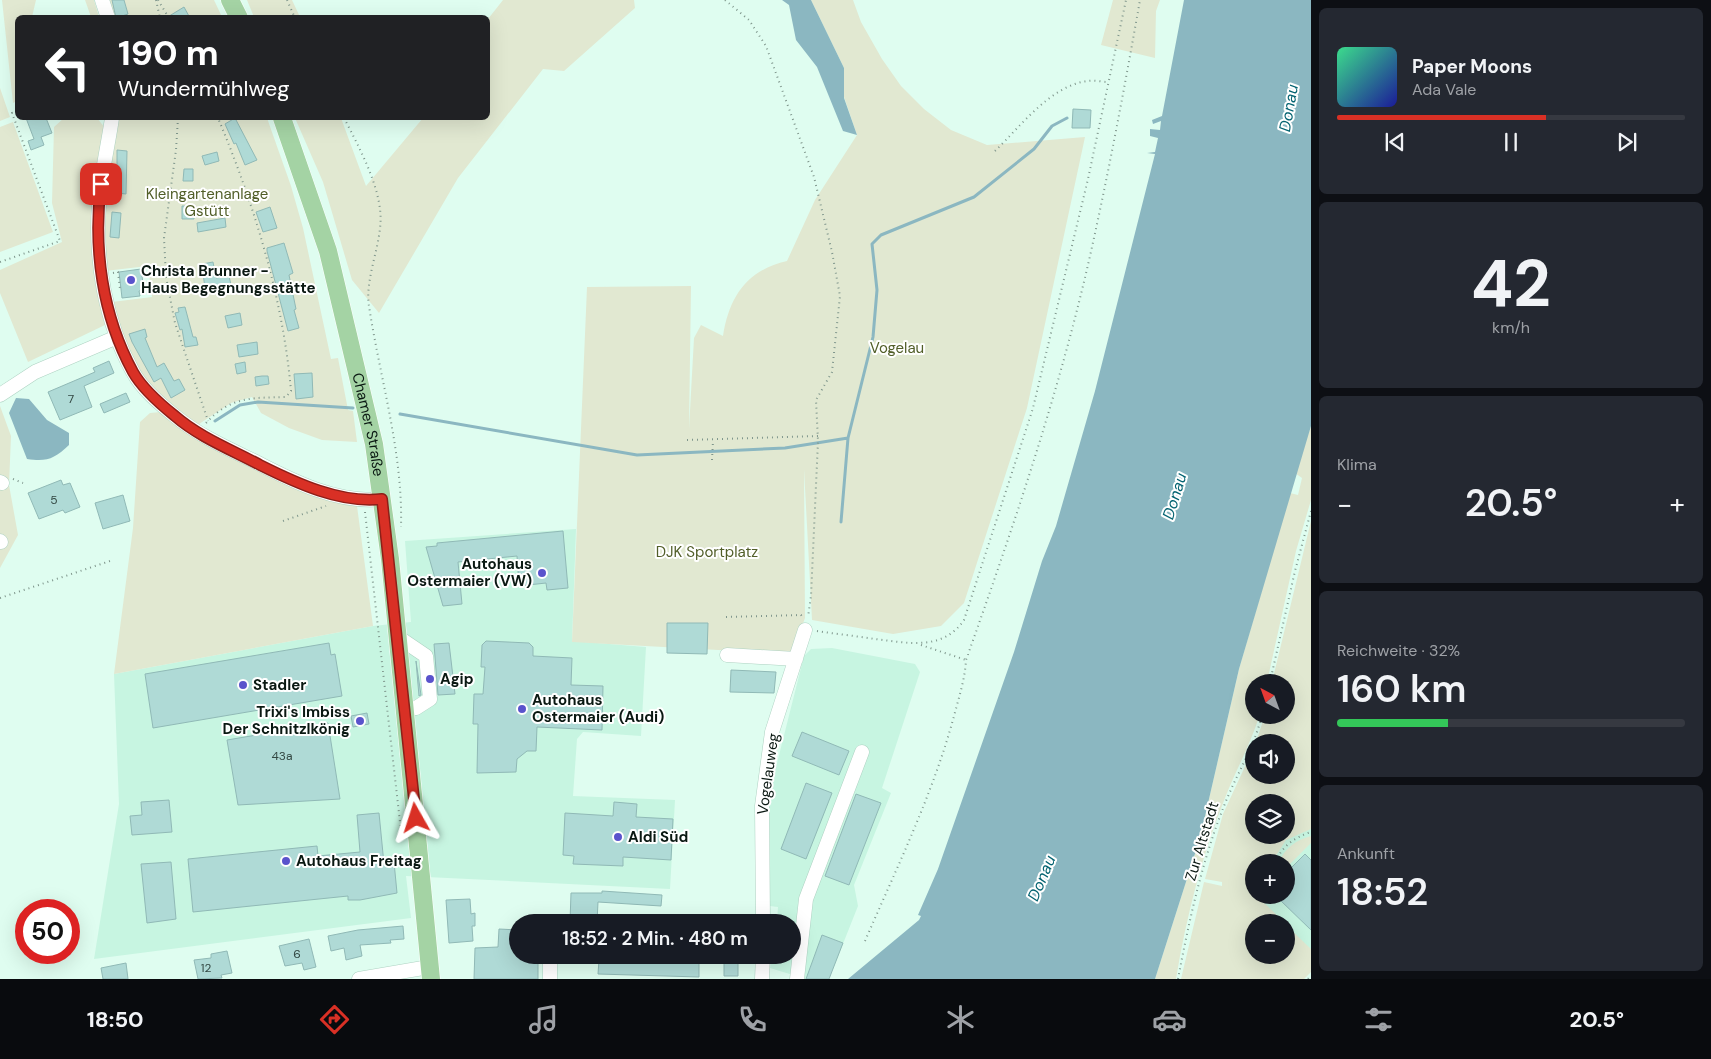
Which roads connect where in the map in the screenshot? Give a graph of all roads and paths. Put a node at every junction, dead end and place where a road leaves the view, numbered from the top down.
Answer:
1 (102, 0) edge
2 (157, 0) edge
3 (230, 0) edge
4 (239, 0) edge
5 (287, 0) edge
6 (725, 0) edge
7 (1126, 0) edge
8 (1140, 0) edge
9 (107, 15) edge
10 (160, 15) edge
11 (167, 15) edge
12 (238, 15) edge
13 (245, 15) edge
14 (294, 15) edge
15 (1108, 82) junction
16 (15, 112) edge
17 (112, 120) edge
18 (178, 120) edge
19 (219, 120) edge
20 (283, 120) edge
21 (345, 120) edge
22 (995, 151) dead end
23 (0, 262) edge
24 (117, 337) junction
25 (0, 395) edge
26 (208, 421) junction
27 (199, 433) junction
28 (818, 436) junction
29 (687, 440) dead end
30 (713, 441) junction
31 (396, 451) dead end
32 (712, 460) dead end
33 (346, 498) junction
34 (382, 499) junction
35 (363, 501) junction
36 (1311, 511) edge
37 (283, 521) dead end
38 (112, 560) dead end
39 (0, 598) edge
40 (726, 617) dead end
41 (805, 630) junction
42 (398, 637) junction
43 (919, 644) junction
44 (727, 655) dead end
45 (796, 659) junction
46 (966, 660) junction
47 (1272, 674) edge
48 (404, 708) junction
49 (1259, 724) edge
50 (862, 752) dead end
51 (1311, 832) edge
52 (402, 842) dead end
53 (1280, 854) edge
54 (763, 914) edge
55 (865, 940) dead end
56 (550, 964) edge
57 (762, 964) edge
58 (430, 973) edge
59 (1311, 976) edge
60 (359, 979) edge
61 (550, 979) edge
62 (762, 979) edge
63 (797, 979) edge
64 (1178, 979) edge
65 (1308, 979) edge

1 - 9 street
2 - 10 path
2 - 11 path
3 - 12 main road
4 - 13 street
5 - 14 path
6 - 28 path
7 - 15 path
8 - 46 path
15 - 22 path
15 - 43 path
16 - 23 path
17 - 24 street
18 - 26 path
19 - 26 path
20 - 34 main road, Chamer Straße
21 - 31 path
24 - 25 street
24 - 27 street
26 - 27 path
27 - 33 street
28 - 30 path
28 - 41 path
29 - 30 path
30 - 32 path
33 - 35 street
33 - 37 path
34 - 35 street
34 - 42 main road, Chamer Straße
35 - 52 path
36 - 47 path
38 - 39 path
40 - 41 path
41 - 43 path
41 - 45 street, Vogelauweg
42 - 48 main road, Chamer Straße
42 - 48 street
43 - 46 path
44 - 45 street
45 - 54 street, Vogelauweg
46 - 55 path
48 - 58 main road, Chamer Straße
49 - 64 path, Zur Altstadt
50 - 63 street
51 - 53 path
56 - 61 street
57 - 62 street
58 - 60 street
59 - 65 path

